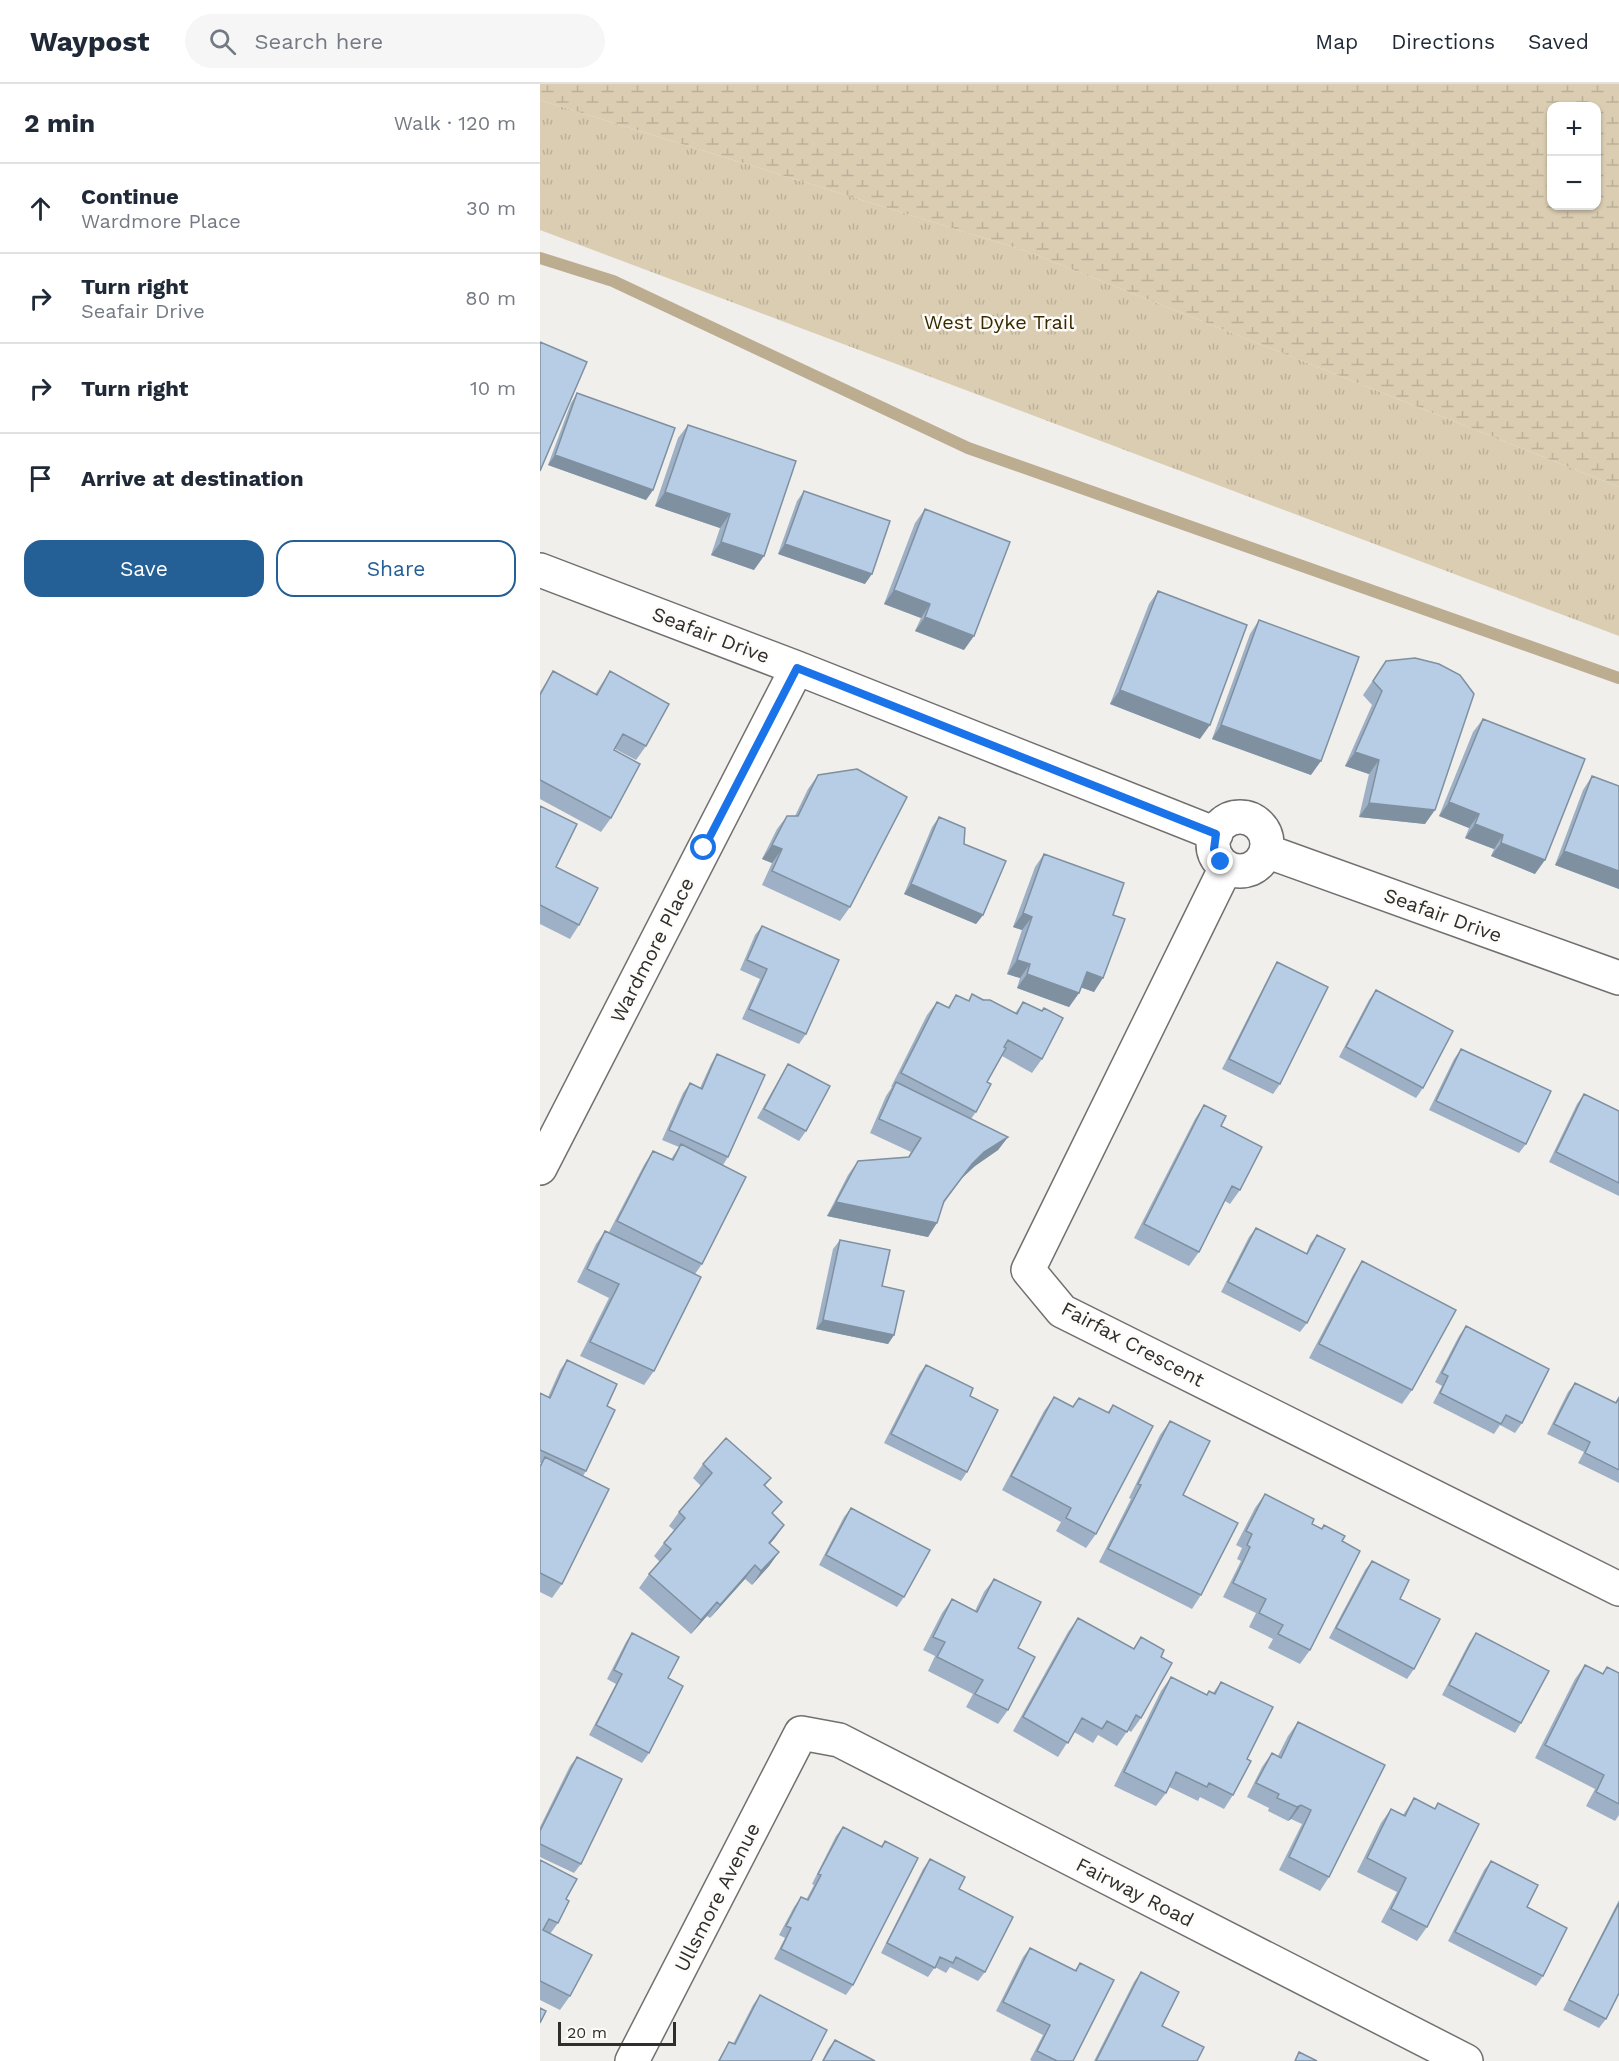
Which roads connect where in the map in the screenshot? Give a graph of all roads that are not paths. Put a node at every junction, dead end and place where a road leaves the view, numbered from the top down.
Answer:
1 (540, 570) edge
2 (797, 668) junction
3 (1216, 834) junction
4 (1266, 851) junction
5 (1226, 867) junction
6 (1619, 978) edge
7 (540, 1167) edge
8 (1619, 1589) edge
9 (801, 1733) joint
10 (632, 2061) edge
11 (1466, 2061) edge

1 - 2 street, Seafair Drive
2 - 3 street, Seafair Drive
2 - 7 street, Wardmore Place
3 - 4 street
3 - 5 street
4 - 5 street
4 - 6 street, Seafair Drive
5 - 8 street, Fairfax Crescent
9 - 10 street, Ullsmore Avenue
9 - 11 street, Fairway Road

